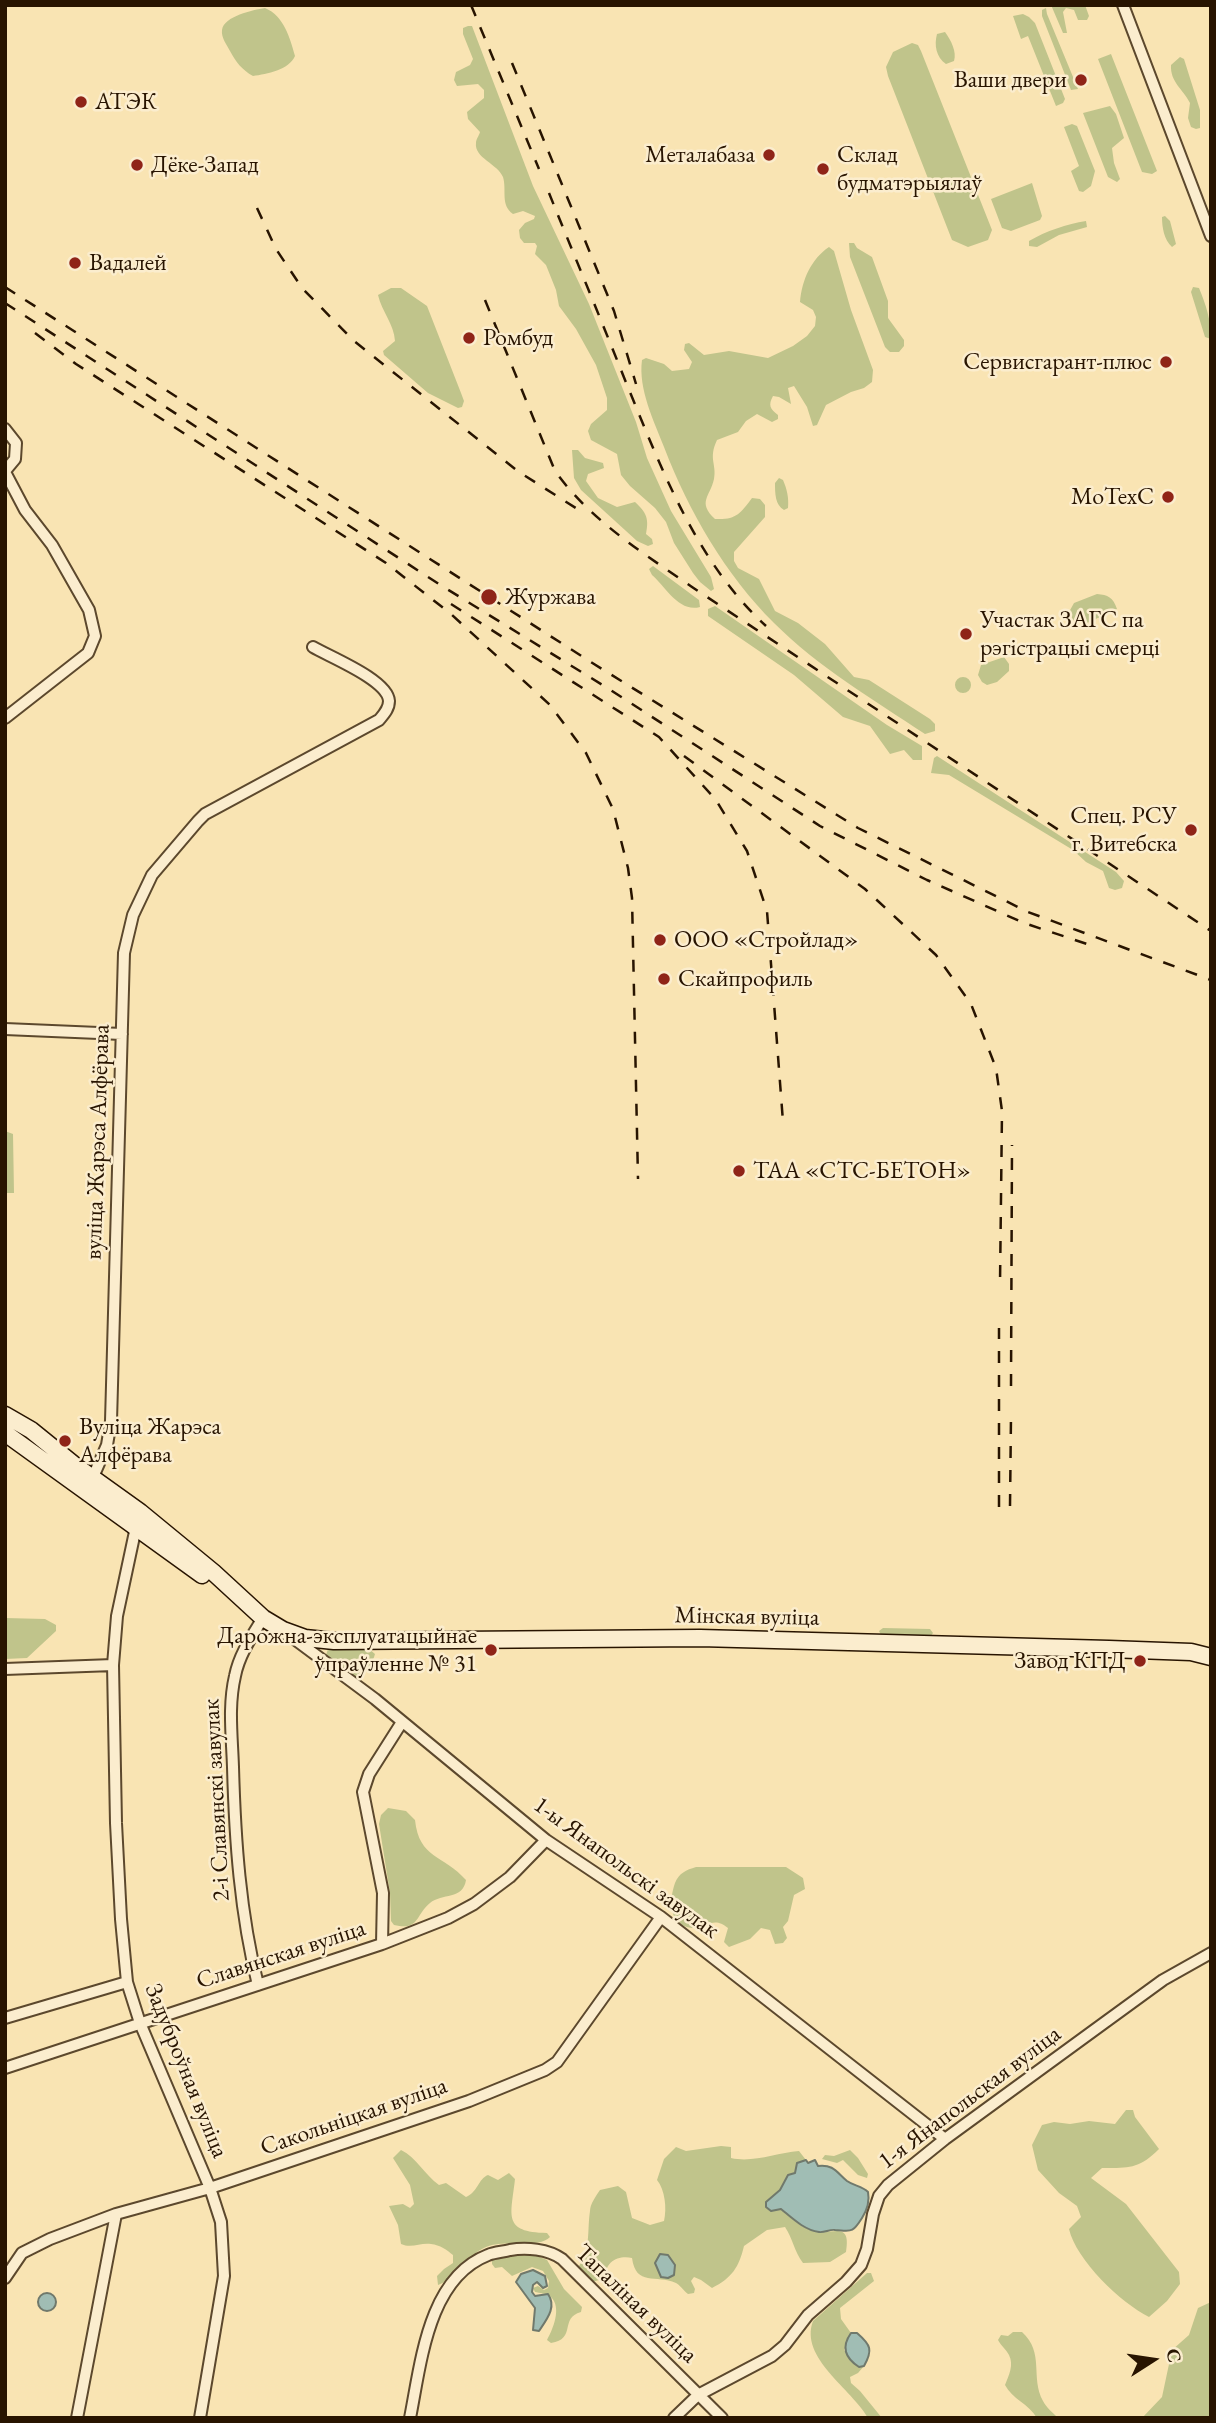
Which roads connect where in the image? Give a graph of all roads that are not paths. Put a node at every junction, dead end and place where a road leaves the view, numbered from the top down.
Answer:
1 (1123, 5) edge
2 (1211, 236) edge
3 (5, 429) edge
4 (5, 471) edge
5 (313, 647) dead end
6 (5, 718) edge
7 (5, 1029) edge
8 (122, 1034) junction
9 (5, 1415) edge
10 (5, 1433) edge
11 (89, 1485) junction
12 (138, 1520) junction
13 (263, 1618) junction
14 (283, 1630) junction
15 (1211, 1657) edge
16 (113, 1665) junction
17 (5, 1669) edge
18 (402, 1721) junction
19 (546, 1840) junction
20 (662, 1917) junction
21 (382, 1944) junction
22 (1211, 1953) edge
23 (127, 1982) junction
24 (258, 1985) junction
25 (5, 2018) edge
26 (140, 2023) junction
27 (5, 2068) edge
28 (946, 2139) junction
29 (210, 2188) junction
30 (116, 2214) junction
31 (5, 2278) edge
32 (698, 2395) junction
33 (77, 2418) edge
34 (200, 2418) edge
35 (410, 2418) edge
36 (674, 2418) edge
37 (722, 2418) edge

1 - 2 street
3 - 4 street
4 - 6 street
5 - 8 street, вуліца Жарэса Алфёрава
7 - 8 street
8 - 11 street, вуліца Жарэса Алфёрава
9 - 11 main road
10 - 11 main road
11 - 12 main road, Мінская вуліца
12 - 13 main road, Мінская вуліца
12 - 16 street, Задуброўная вуліца
13 - 14 main road, Мінская вуліца
13 - 24 street, 2-і Славянскі завулак
14 - 15 main road, Мінская вуліца
14 - 18 street, 1-ы Янапольскі завулак
16 - 17 street
16 - 23 street, Задуброўная вуліца
18 - 19 street, 1-ы Янапольскі завулак
18 - 21 street
19 - 20 street, 1-ы Янапольскі завулак
19 - 21 street, Славянская вуліца
20 - 28 street, 1-ы Янапольскі завулак
20 - 29 street, Сакольніцкая вуліца
21 - 24 street, Славянская вуліца
22 - 28 street, 1-я Янапольская вуліца
23 - 25 street
23 - 26 street, Задуброўная вуліца
24 - 26 street, Славянская вуліца
26 - 27 street, Славянская вуліца
26 - 29 street, Задуброўная вуліца
28 - 32 street, 1-я Янапольская вуліца
29 - 30 street, Сакольніцкая вуліца
29 - 34 street, Задуброўная вуліца
30 - 31 street, Сакольніцкая вуліца
30 - 33 street
32 - 35 street, Тапаліная вуліца
32 - 36 street, 1-я Янапольская вуліца
32 - 37 street, Тапаліная вуліца

